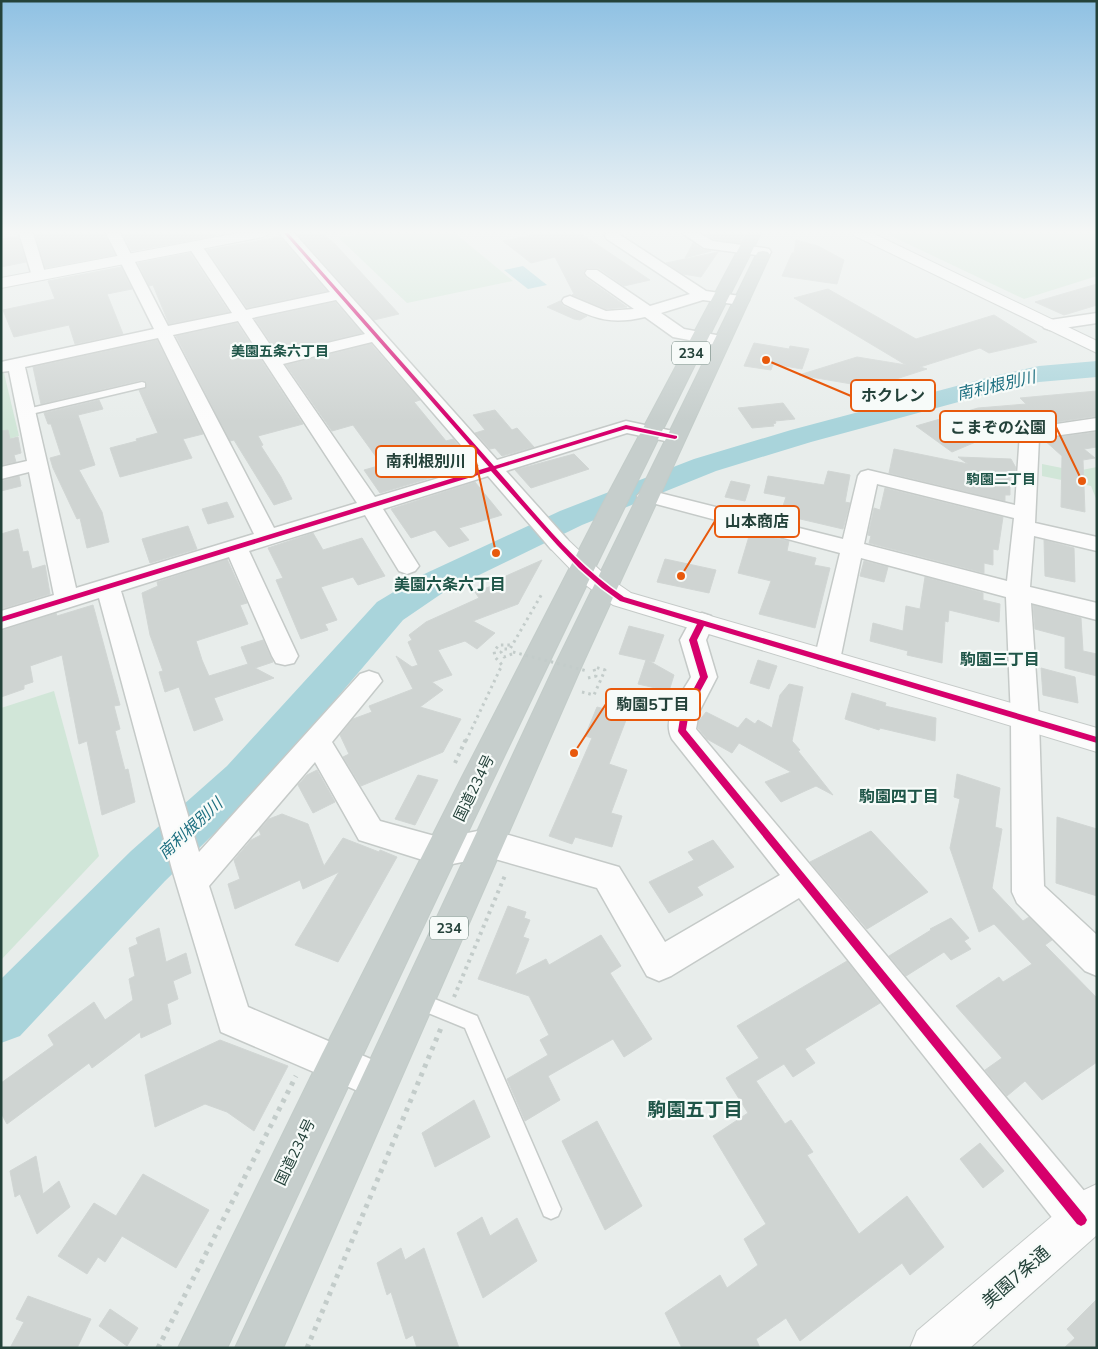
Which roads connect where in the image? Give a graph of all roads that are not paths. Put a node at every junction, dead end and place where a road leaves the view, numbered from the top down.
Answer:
1 (145, 296) edge
2 (228, 296) edge
3 (334, 296) edge
4 (339, 296) edge
5 (625, 296) edge
6 (711, 296) junction
7 (743, 296) edge
8 (989, 296) edge
9 (741, 300) junction
10 (570, 301) dead end
11 (646, 311) junction
12 (241, 316) junction
13 (1097, 318) edge
14 (1050, 326) junction
15 (164, 332) junction
16 (376, 336) junction
17 (700, 337) junction
18 (721, 341) junction
19 (1097, 348) edge
20 (272, 360) junction
21 (9, 366) edge
22 (142, 385) dead end
23 (27, 412) junction
24 (1097, 424) edge
25 (650, 432) junction
26 (675, 437) junction
27 (38, 464) junction
28 (493, 468) junction
29 (1, 473) edge
30 (644, 503) junction
31 (370, 506) junction
32 (1025, 521) junction
33 (267, 537) junction
34 (559, 544) joint
35 (1097, 544) edge
36 (236, 547) junction
37 (854, 549) junction
38 (407, 566) dead end
39 (594, 579) junction
40 (108, 587) junction
41 (1018, 591) junction
42 (67, 600) junction
43 (1097, 612) edge
44 (1, 620) edge
45 (702, 622) junction
46 (285, 656) dead end
47 (828, 660) junction
48 (369, 681) dead end
49 (1024, 719) junction
50 (1097, 740) edge
51 (318, 741) junction
52 (488, 843) junction
53 (442, 852) junction
54 (191, 875) junction
55 (802, 879) junction
56 (1097, 959) edge
57 (417, 1000) junction
58 (324, 1056) junction
59 (379, 1081) junction
60 (551, 1209) dead end
61 (1089, 1213) edge
62 (953, 1342) edge
63 (202, 1348) edge
64 (259, 1348) edge

1 - 15 street
2 - 12 street
3 - 12 street
4 - 16 street
5 - 11 street
6 - 9 street
6 - 11 street
6 - 17 highway, 国道234号 / 234
7 - 9 highway, 国道234号 / 234
8 - 14 street
9 - 18 highway, 国道234号 / 234
10 - 11 street
11 - 17 street
12 - 15 street
12 - 20 street
13 - 14 street
14 - 19 street
15 - 21 street
15 - 33 street
16 - 20 street
16 - 28 street
17 - 18 street
17 - 25 highway, 国道234号 / 234
18 - 26 highway, 国道234号 / 234
20 - 31 street
21 - 23 street
22 - 23 lane
23 - 27 street
24 - 32 street
25 - 26 street
25 - 28 street
25 - 39 highway, 国道234号 / 234
26 - 30 highway, 国道234号 / 234
27 - 29 street
27 - 42 street
28 - 31 street
28 - 34 street
30 - 37 street
30 - 39 highway, 国道234号 / 234
31 - 33 street
31 - 38 street
32 - 35 street
32 - 37 street
32 - 41 street
33 - 36 street
34 - 39 street
36 - 40 street
36 - 46 street
37 - 41 street
37 - 47 street
39 - 45 street
39 - 52 highway, 国道234号 / 234
39 - 53 highway, 国道234号 / 234
40 - 42 street
40 - 54 street
41 - 43 street
41 - 49 street
42 - 44 street
45 - 47 street
45 - 55 street
47 - 49 street
48 - 51 street
49 - 50 street
49 - 56 street
51 - 53 street
51 - 54 street
52 - 53 street
52 - 55 street
52 - 57 highway, 国道234号 / 234
53 - 58 highway, 国道234号 / 234
54 - 58 street
55 - 61 street
57 - 59 highway, 国道234号 / 234
57 - 60 lane
58 - 59 street
58 - 63 highway, 国道234号 / 234
59 - 64 highway, 国道234号 / 234
61 - 62 street, 美園7条通

